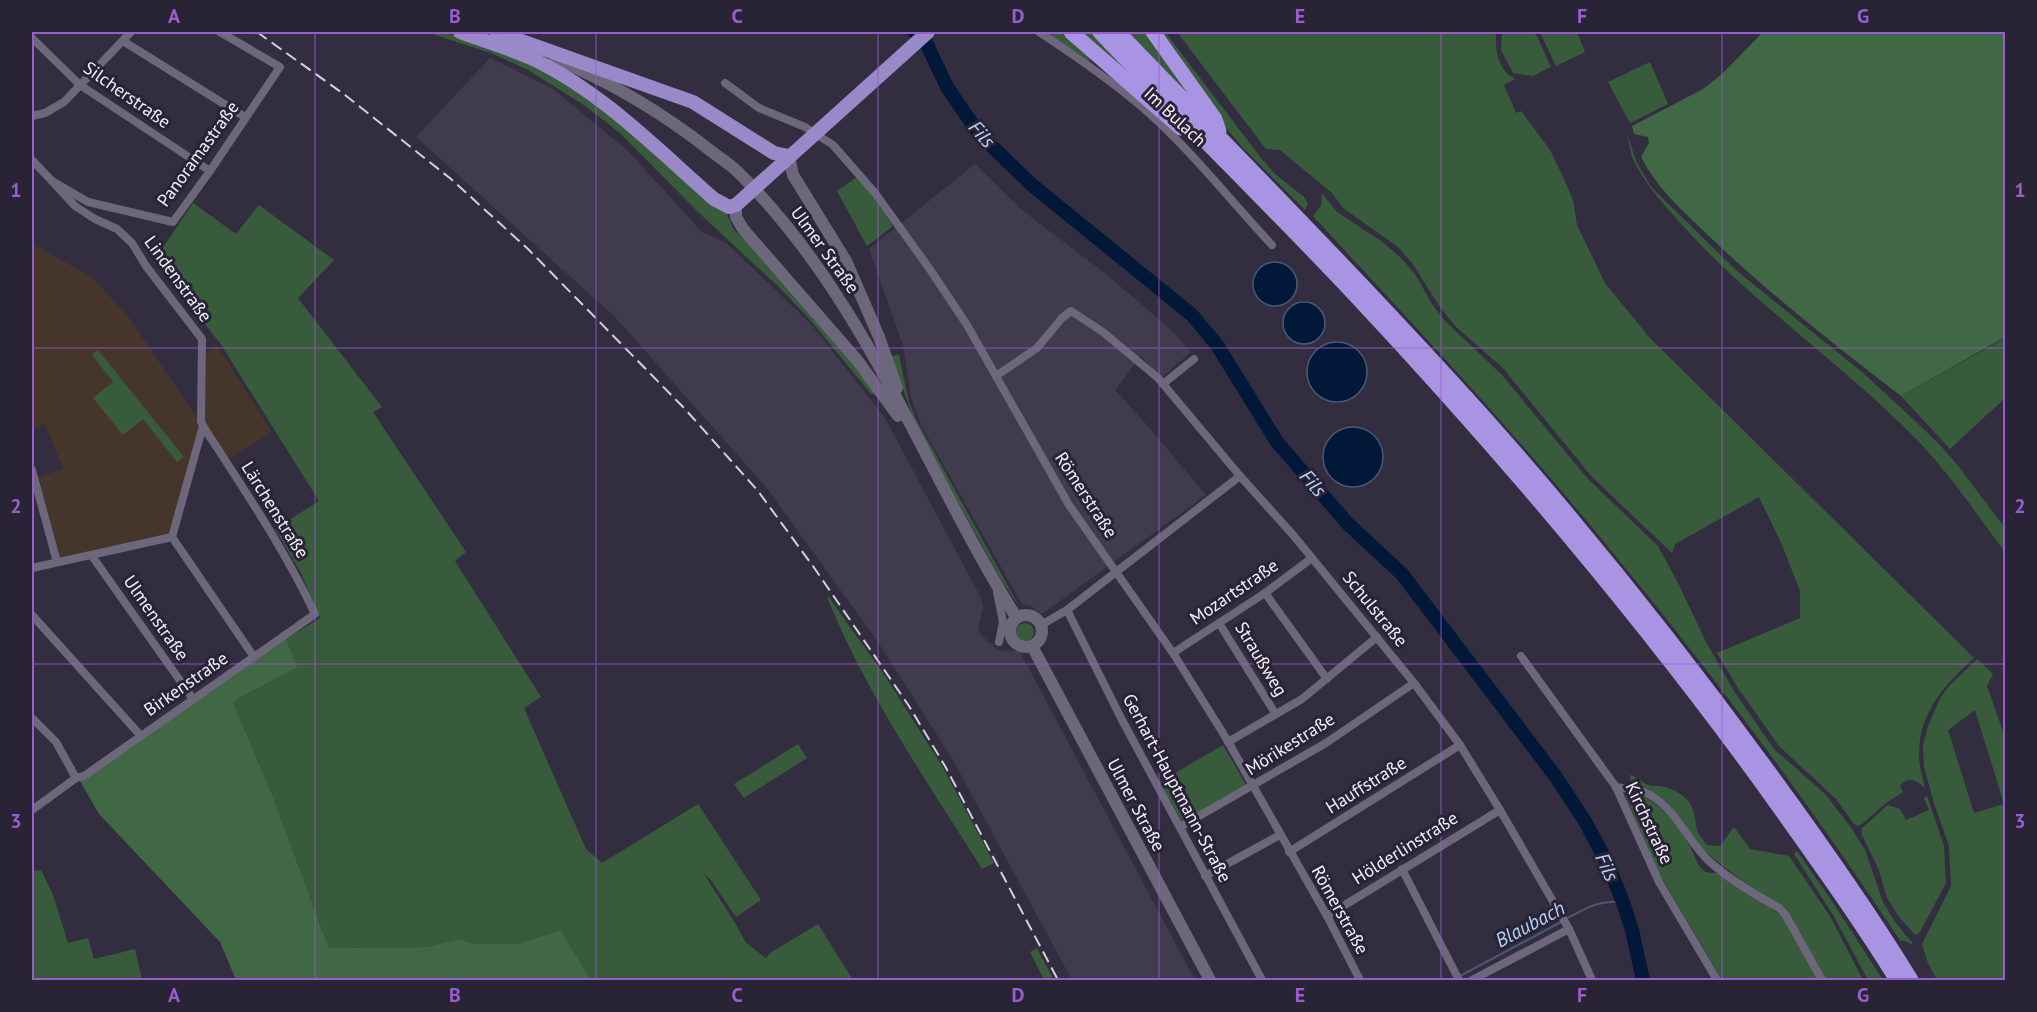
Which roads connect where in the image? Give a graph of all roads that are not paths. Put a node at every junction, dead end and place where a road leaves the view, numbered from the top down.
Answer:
1 (131, 32) edge
2 (220, 32) edge
3 (459, 32) edge
4 (478, 32) edge
5 (496, 32) edge
6 (928, 32) edge
7 (1039, 32) edge
8 (1071, 32) edge
9 (1100, 32) edge
10 (1118, 32) edge
11 (1153, 32) edge
12 (32, 38) edge
13 (123, 41) junction
14 (725, 83) dead end
15 (80, 85) junction
16 (32, 116) edge
17 (245, 117) junction
18 (1217, 144) junction
19 (789, 156) junction
20 (32, 160) edge
21 (210, 171) junction
22 (52, 181) junction
23 (739, 202) junction
24 (1272, 245) dead end
25 (1194, 359) dead end
26 (996, 376) junction
27 (1163, 384) junction
28 (900, 404) junction
29 (203, 426) junction
30 (922, 447) junction
31 (32, 470) edge
32 (1239, 476) junction
33 (33, 480) edge
34 (172, 537) junction
35 (92, 556) junction
36 (1312, 558) junction
37 (57, 562) junction
38 (32, 568) edge
39 (1116, 571) junction
40 (995, 583) junction
41 (1266, 592) junction
42 (1067, 609) junction
43 (315, 614) joint
44 (32, 615) edge
45 (1016, 617) junction
46 (1219, 623) junction
47 (1041, 625) junction
48 (1377, 637) junction
49 (999, 642) dead end
50 (1032, 646) junction
51 (1173, 653) junction
52 (1521, 656) dead end
53 (254, 657) junction
54 (1327, 679) junction
55 (1413, 682) junction
56 (193, 699) junction
57 (1275, 713) junction
58 (32, 718) edge
59 (141, 736) junction
60 (1228, 741) junction
61 (1460, 745) junction
62 (76, 778) junction
63 (1254, 787) junction
64 (1617, 787) junction
65 (32, 810) edge
66 (1500, 810) junction
67 (1180, 827) junction
68 (1280, 835) junction
69 (1290, 852) junction
70 (1402, 869) junction
71 (1205, 876) junction
72 (1327, 916) junction
73 (1566, 923) junction
74 (1457, 977) edge
75 (1210, 981) edge
76 (1262, 981) edge
77 (1360, 981) edge
78 (1472, 981) edge
79 (1592, 981) edge
80 (1716, 981) edge
81 (1822, 981) edge
82 (1897, 981) edge
83 (1911, 981) edge

1 - 13 street
2 - 17 street, Panoramastraße
3 - 23 main road
4 - 28 main road, Ulmer Straße
5 - 19 main road
6 - 19 main road
7 - 24 street, Im Bulach
8 - 18 highway
9 - 18 highway
10 - 18 highway
11 - 18 highway
12 - 15 street, Silcherstraße
13 - 15 street
13 - 17 street
14 - 26 street, Römerstraße
15 - 16 street
15 - 21 street, Silcherstraße
17 - 21 street, Panoramastraße
18 - 82 highway
18 - 83 highway
19 - 23 main road
19 - 28 main road
20 - 22 street, Panoramastraße
21 - 22 street, Panoramastraße
22 - 29 street, Lindenstraße
23 - 30 main road
25 - 27 street
26 - 27 street, Schulstraße
26 - 39 street, Römerstraße
27 - 32 street, Schulstraße
28 - 30 main road, Ulmer Straße
29 - 34 street, Lindenstraße
29 - 43 street, Lärchenstraße
30 - 40 main road, Ulmer Straße
31 - 33 street
32 - 36 street, Schulstraße
32 - 39 street
33 - 37 street
34 - 35 street
34 - 53 street
35 - 37 street
35 - 56 street, Ulmenstraße
36 - 41 street, Mozartstraße
36 - 48 street, Schulstraße
37 - 38 street
39 - 42 street
39 - 51 street, Römerstraße
40 - 45 main road, Ulmer Straße
40 - 49 street
41 - 46 street, Mozartstraße
41 - 54 street
42 - 47 street
42 - 67 street, Gerhart-Hauptmann-Straße
43 - 53 street, Birkenstraße
44 - 59 street
45 - 47 main road
45 - 50 main road
46 - 51 street, Mozartstraße
46 - 57 street, Straußweg
47 - 50 main road
48 - 54 street
48 - 55 street, Schulstraße
50 - 75 main road, Ulmer Straße
51 - 60 street, Römerstraße
52 - 64 street, Kirchstraße
53 - 56 street, Birkenstraße
54 - 57 street
55 - 61 street, Schulstraße
55 - 63 street, Mörikestraße
56 - 59 street, Birkenstraße
57 - 60 street
58 - 62 street
59 - 62 street, Birkenstraße
60 - 63 street, Römerstraße
61 - 66 street, Schulstraße
61 - 69 street, Hauffstraße
62 - 65 street, Birkenstraße
63 - 67 street, Mörikestraße
63 - 68 street, Römerstraße
64 - 80 street, Kirchstraße
64 - 81 street
66 - 70 street, Hölderlinstraße
66 - 73 street, Schulstraße
67 - 71 street, Gerhart-Hauptmann-Straße
68 - 69 street, Römerstraße
68 - 71 street
69 - 72 street, Römerstraße
70 - 72 street, Hölderlinstraße
70 - 74 street
71 - 76 street, Gerhart-Hauptmann-Straße
72 - 77 street, Römerstraße
73 - 78 street
73 - 79 street, Schulstraße

